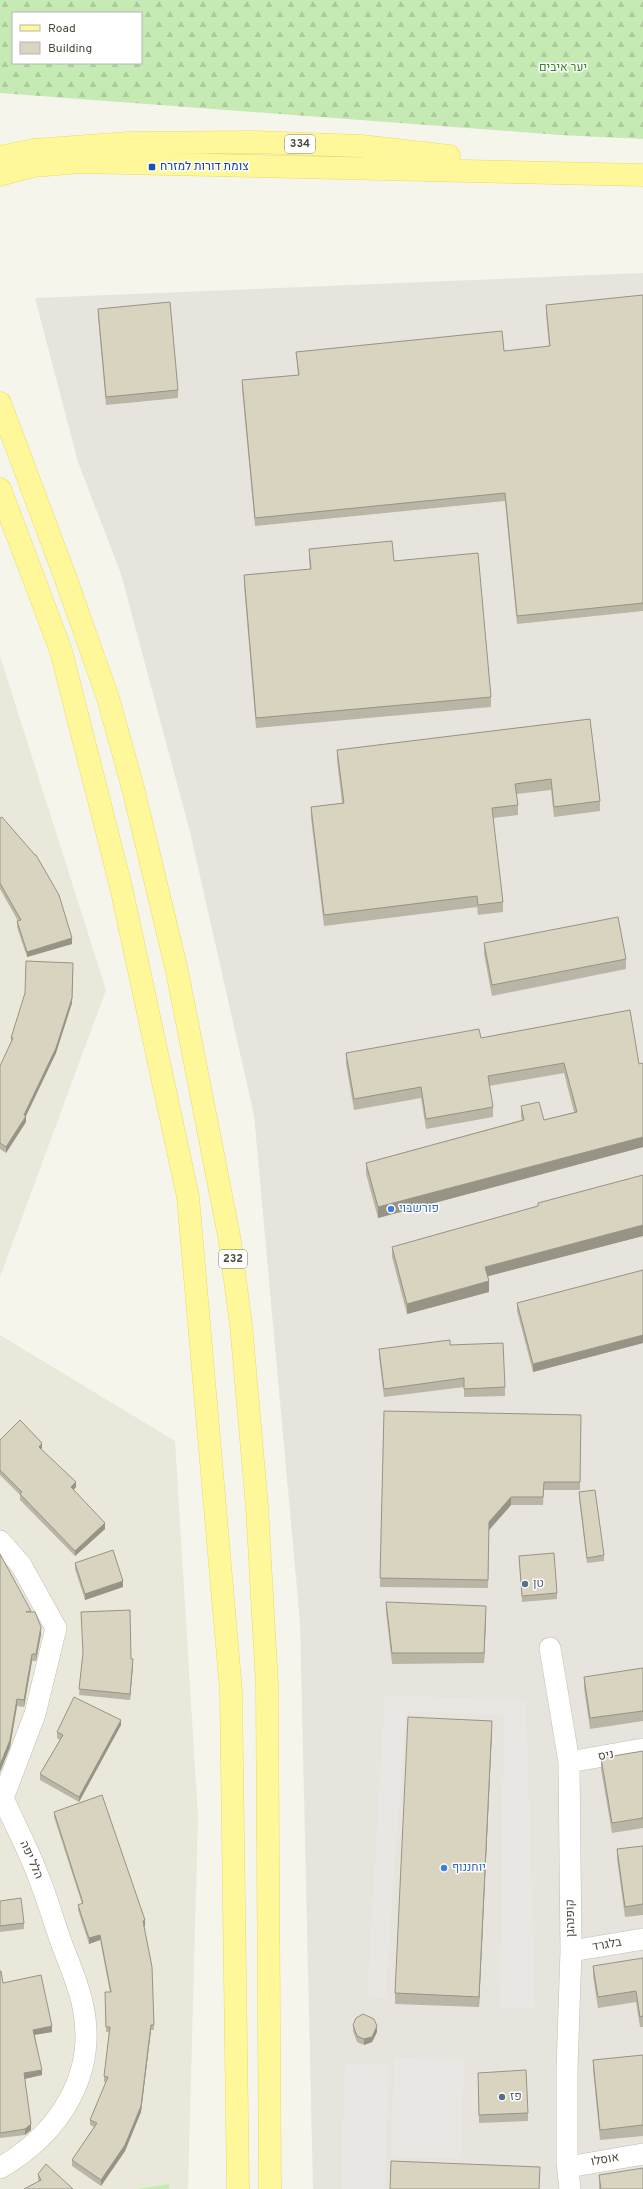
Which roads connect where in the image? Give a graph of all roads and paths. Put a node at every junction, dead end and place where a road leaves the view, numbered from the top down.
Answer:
1 (0, 157) edge
2 (33, 166) junction
3 (599, 173) junction
4 (0, 175) edge
5 (643, 175) edge
6 (0, 182) edge
7 (0, 403) edge
8 (0, 489) edge
9 (0, 1541) edge
10 (550, 1648) dead end
11 (643, 1749) edge
12 (569, 1762) junction
13 (2, 1798) edge
14 (643, 1939) edge
15 (571, 1951) junction
16 (270, 2147) junction
17 (643, 2154) edge
18 (568, 2166) junction
19 (0, 2168) edge
20 (238, 2189) edge
21 (270, 2189) edge
22 (275, 2189) edge
23 (570, 2189) edge

1 - 3 main road, 334
2 - 3 main road, 334
2 - 4 main road, 334
2 - 6 main road
3 - 5 main road, 334
7 - 16 main road, 232
8 - 20 main road
9 - 13 street, הלל יפה
10 - 12 street, קופנהגן
11 - 12 street, ניס
12 - 15 street, קופנהגן
13 - 19 street, הלל יפה
14 - 15 street, בלגרד
15 - 18 street, קופנהגן
16 - 21 main road, 232
16 - 22 main road
17 - 18 street, אוסלו
18 - 23 street, קופנהגן

